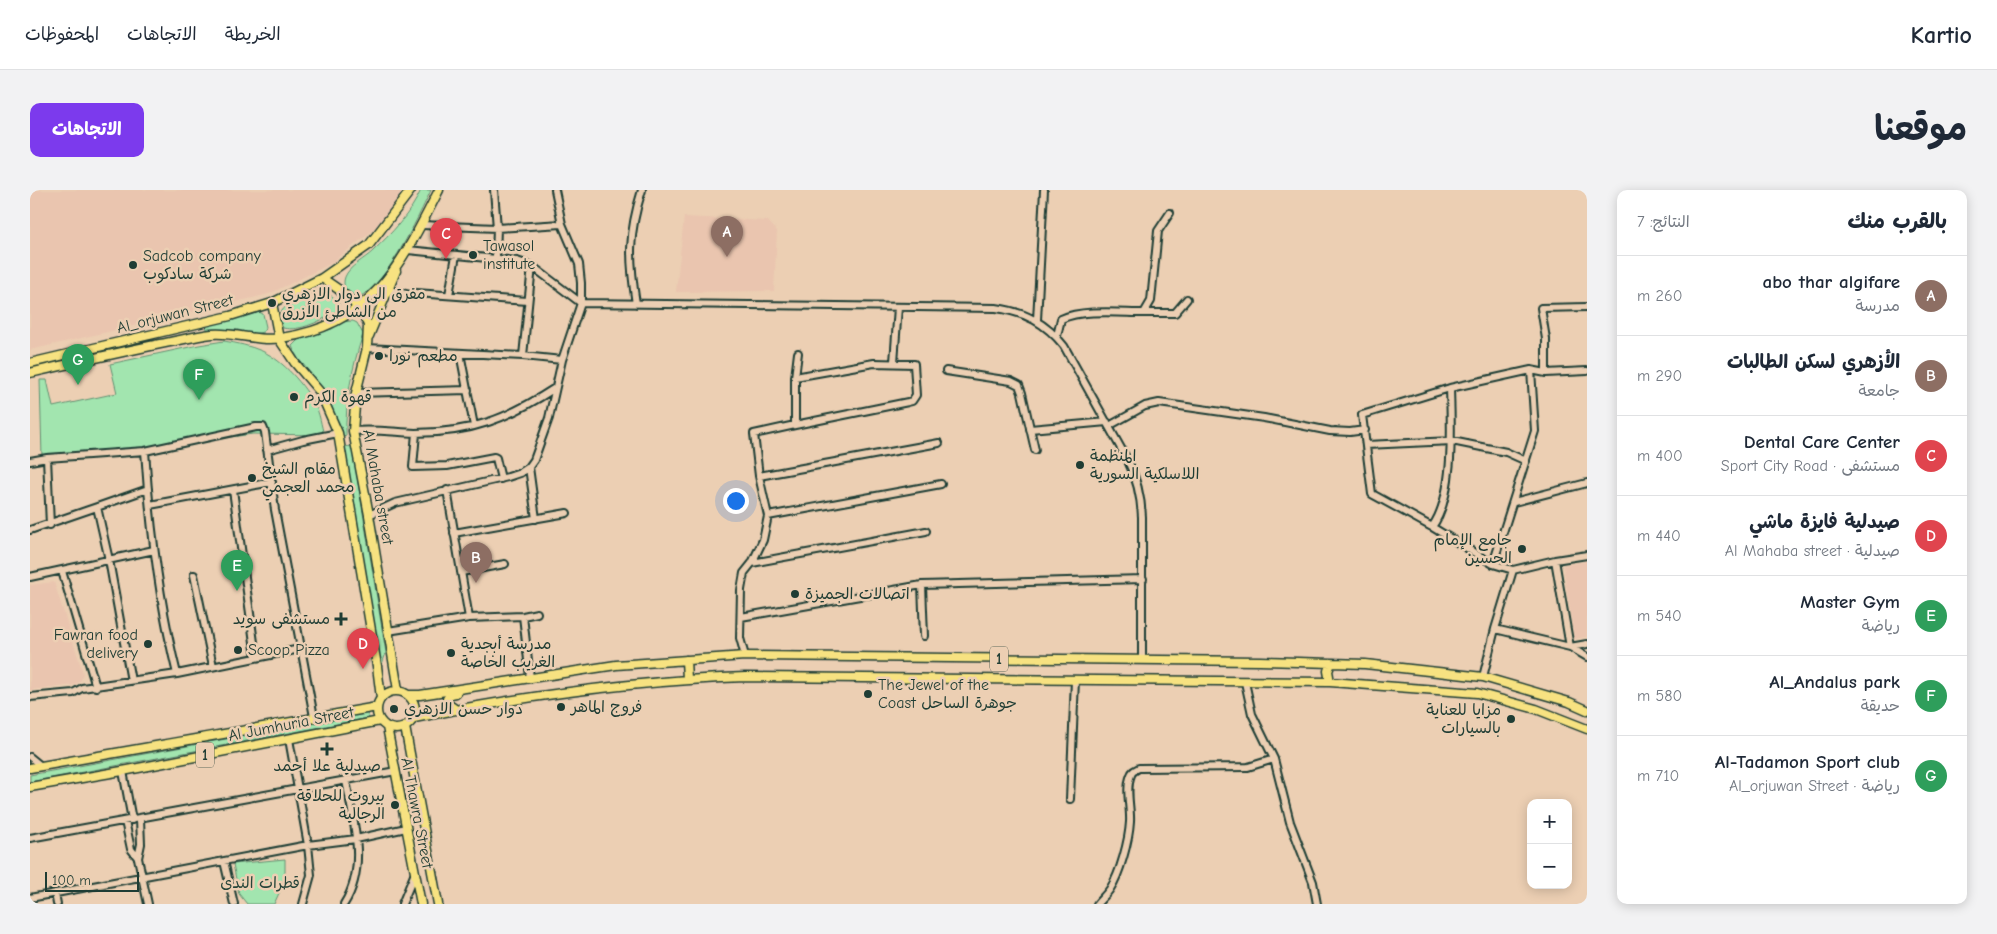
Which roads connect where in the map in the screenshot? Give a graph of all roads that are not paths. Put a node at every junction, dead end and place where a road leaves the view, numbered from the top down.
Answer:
1 (411, 190) edge
2 (439, 190) edge
3 (494, 190) edge
4 (555, 190) edge
5 (642, 190) edge
6 (1044, 190) edge
7 (1170, 213) dead end
8 (422, 224) junction
9 (562, 224) junction
10 (497, 228) junction
11 (408, 250) junction
12 (456, 255) junction
13 (496, 257) junction
14 (399, 261) junction
15 (532, 266) junction
16 (322, 278) junction
17 (389, 290) junction
18 (449, 295) junction
19 (1187, 299) dead end
20 (528, 301) junction
21 (272, 303) junction
22 (580, 303) junction
23 (636, 304) junction
24 (898, 307) junction
25 (1587, 307) edge
26 (358, 308) junction
27 (1144, 313) junction
28 (1037, 320) junction
29 (1057, 336) junction
30 (368, 338) junction
31 (279, 339) junction
32 (367, 348) junction
33 (460, 352) junction
34 (798, 353) dead end
35 (523, 356) junction
36 (562, 360) junction
37 (894, 362) junction
38 (30, 363) edge
39 (1531, 370) junction
40 (1587, 370) edge
41 (946, 371) dead end
42 (1546, 372) junction
43 (30, 373) edge
44 (795, 377) junction
45 (555, 388) junction
46 (1450, 388) junction
47 (468, 390) junction
48 (356, 393) junction
49 (1108, 424) junction
50 (796, 425) junction
51 (474, 426) junction
52 (1030, 429) junction
53 (1365, 430) junction
54 (353, 431) junction
55 (338, 433) junction
56 (416, 433) junction
57 (1452, 440) junction
58 (355, 443) junction
59 (939, 443) dead end
60 (340, 445) junction
61 (1366, 446) junction
62 (267, 450) junction
63 (1035, 450) dead end
64 (145, 451) junction
65 (47, 458) junction
66 (30, 461) edge
67 (1526, 461) junction
68 (529, 467) junction
69 (759, 476) junction
70 (501, 479) junction
71 (272, 482) junction
72 (1587, 483) edge
73 (941, 484) dead end
74 (148, 489) junction
75 (233, 490) junction
76 (447, 490) junction
77 (1514, 502) junction
78 (150, 504) junction
79 (97, 507) junction
80 (567, 513) dead end
81 (369, 515) junction
82 (768, 516) junction
83 (536, 518) junction
84 (50, 525) junction
85 (1432, 526) junction
86 (30, 530) edge
87 (926, 531) dead end
88 (454, 533) junction
89 (154, 550) junction
90 (1587, 555) edge
91 (109, 560) junction
92 (1555, 560) junction
93 (752, 563) junction
94 (505, 564) dead end
95 (1493, 564) junction
96 (1514, 570) junction
97 (62, 571) junction
98 (461, 572) junction
99 (194, 574) dead end
100 (30, 577) edge
101 (1143, 579) junction
102 (922, 584) junction
103 (537, 613) dead end
104 (523, 616) junction
105 (740, 617) junction
106 (469, 618) junction
107 (1495, 629) junction
108 (388, 631) junction
109 (924, 636) dead end
110 (1587, 644) edge
111 (1570, 647) junction
112 (300, 649) junction
113 (745, 656) junction
114 (256, 657) junction
115 (1587, 657) edge
116 (686, 660) junction
117 (1142, 660) junction
118 (394, 663) junction
119 (1331, 663) junction
120 (214, 666) junction
121 (377, 666) junction
122 (177, 674) junction
123 (1483, 677) junction
124 (530, 678) junction
125 (687, 679) junction
126 (1075, 680) junction
127 (131, 681) junction
128 (1245, 682) junction
129 (1330, 682) junction
130 (96, 686) junction
131 (477, 686) junction
132 (398, 690) junction
133 (408, 694) junction
134 (30, 697) edge
135 (380, 698) junction
136 (377, 707) junction
137 (454, 709) junction
138 (1587, 710) edge
139 (314, 717) junction
140 (414, 718) junction
141 (380, 721) junction
142 (387, 727) junction
143 (405, 727) junction
144 (1587, 729) edge
145 (288, 739) junction
146 (30, 757) edge
147 (1274, 759) junction
148 (41, 766) junction
149 (30, 768) edge
150 (123, 771) junction
151 (396, 772) junction
152 (346, 780) junction
153 (30, 787) edge
154 (296, 790) junction
155 (1070, 799) dead end
156 (140, 819) junction
157 (128, 820) junction
158 (406, 828) junction
159 (30, 838) edge
160 (356, 839) junction
161 (308, 845) junction
162 (138, 858) junction
163 (224, 861) junction
164 (415, 873) junction
165 (142, 878) junction
166 (55, 894) junction
167 (30, 898) edge
168 (57, 904) edge
169 (148, 904) edge
170 (234, 904) edge
171 (303, 904) edge
172 (344, 904) edge
173 (402, 904) edge
174 (421, 904) edge
175 (438, 904) edge
176 (1096, 904) edge
177 (1317, 904) edge

1 - 16 main road, Al_orjuwan Street
2 - 8 main road, Al_orjuwan Street
3 - 10 street
4 - 9 street
5 - 23 street
6 - 28 street
7 - 27 street
8 - 10 street
8 - 11 main road, Al_orjuwan Street
9 - 10 street
9 - 22 street
10 - 13 street
11 - 12 street
11 - 14 main road, Al_orjuwan Street
12 - 13 street
12 - 18 street
13 - 15 street
14 - 17 main road
14 - 26 main road, Al_orjuwan Street
15 - 20 street
15 - 22 street
16 - 21 main road, Al_orjuwan Street
16 - 26 main road, Al Mahaba street
17 - 18 street
17 - 30 main road
18 - 20 street
19 - 27 street
20 - 35 street
21 - 31 main road, Al Mahaba street
21 - 38 main road, Al_orjuwan Street
22 - 23 street
22 - 36 street
23 - 24 street
24 - 28 street
24 - 37 street
25 - 42 street
26 - 30 main road, Al Mahaba street
26 - 31 main road, Al_orjuwan Street
27 - 29 street
28 - 29 street
29 - 49 street
30 - 32 main road, Al Mahaba street
31 - 43 main road, Al_orjuwan Street
31 - 55 main road, Al Mahaba street
32 - 33 street
32 - 48 main road, Al Mahaba street
33 - 35 street
33 - 47 street
34 - 44 street
35 - 36 street
36 - 45 street
37 - 44 street
37 - 50 street
39 - 42 street
39 - 46 street
39 - 67 street
40 - 42 street
41 - 52 street
44 - 50 street
45 - 51 street
45 - 68 street
46 - 53 street
46 - 57 street
47 - 48 street
47 - 51 street
48 - 54 main road, Al Mahaba street
49 - 52 street
49 - 53 street
49 - 101 street
50 - 69 street
51 - 56 street
52 - 63 street
53 - 61 street
54 - 56 street
54 - 58 main road, Al Mahaba street
55 - 60 main road, Al Mahaba street
55 - 62 street
56 - 70 street
57 - 61 street
57 - 67 street
57 - 85 street
58 - 60 main road
58 - 81 main road, Al Mahaba street
59 - 69 street
60 - 121 main road, Al Mahaba street
61 - 85 street
62 - 64 street
62 - 71 street
64 - 65 street
64 - 74 street
65 - 66 street
65 - 84 street
67 - 77 street
68 - 70 street
68 - 83 street
69 - 82 street
70 - 76 street
71 - 75 street
71 - 112 street
72 - 77 street
73 - 82 street
74 - 78 street
74 - 79 street
75 - 78 street
75 - 114 street
76 - 81 street
76 - 88 street
77 - 95 street
78 - 89 street
79 - 84 street
79 - 91 street
80 - 83 street
81 - 108 main road, Al Mahaba street
82 - 93 street
83 - 88 street
84 - 86 street
85 - 95 street
87 - 93 street
88 - 98 street
89 - 91 street
89 - 122 street
90 - 92 street
91 - 97 street
91 - 127 street
92 - 96 street
92 - 111 street
93 - 105 street
94 - 98 street
95 - 96 street
96 - 107 street
97 - 100 street
97 - 130 street
98 - 106 street
99 - 120 street
101 - 102 street
101 - 117 street
102 - 105 street
102 - 109 street
103 - 104 street
104 - 106 street
104 - 124 street
105 - 113 street
106 - 108 street
107 - 111 street
107 - 123 street
108 - 118 main road, Al Mahaba street
110 - 111 street
111 - 115 street
112 - 114 street
112 - 139 street
113 - 116 main road, 1
113 - 117 main road, 1
114 - 120 street
116 - 124 main road, 1
116 - 125 main road
117 - 119 main road, 1
118 - 121 main road
118 - 132 main road, Al Mahaba street
119 - 123 main road, 1
119 - 129 main road
120 - 122 street
121 - 135 main road, Al Mahaba street
122 - 127 street
123 - 138 main road, 1
124 - 131 main road, 1
125 - 126 main road, 1
125 - 137 main road, 1
126 - 128 main road, 1
126 - 155 street
127 - 130 street
128 - 129 main road, 1
128 - 147 street
129 - 144 main road, 1
130 - 134 street
131 - 133 main road, 1
131 - 137 main road
132 - 133 main road
132 - 135 main road
133 - 140 main road
135 - 136 main road
136 - 139 main road, Al Jumhuria Street / 1
136 - 141 main road
137 - 140 main road, 1
139 - 148 main road, Al Jumhuria Street / 1
140 - 143 main road
141 - 142 main road
141 - 145 main road, Al Jumhuria Street / 1
142 - 143 main road
142 - 151 main road, Al Thawra Street
143 - 175 main road, Al Thawra Street
145 - 150 main road, Al Jumhuria Street / 1
145 - 154 street
146 - 148 street
147 - 176 street
147 - 177 street
148 - 149 main road, Al Jumhuria Street / 1
150 - 153 main road, Al Jumhuria Street / 1
150 - 157 street
151 - 152 street
151 - 158 main road, Al Thawra Street
152 - 154 street
152 - 160 street
154 - 156 street
154 - 161 street
156 - 157 street
156 - 162 street
157 - 159 street
157 - 162 street
158 - 160 street
158 - 164 main road, Al Thawra Street
160 - 161 street
160 - 172 street
161 - 163 street
161 - 171 street
162 - 165 street
163 - 165 street
163 - 170 street
164 - 173 street
164 - 174 main road, Al Thawra Street
165 - 166 street
165 - 169 street
166 - 167 street
166 - 168 street

